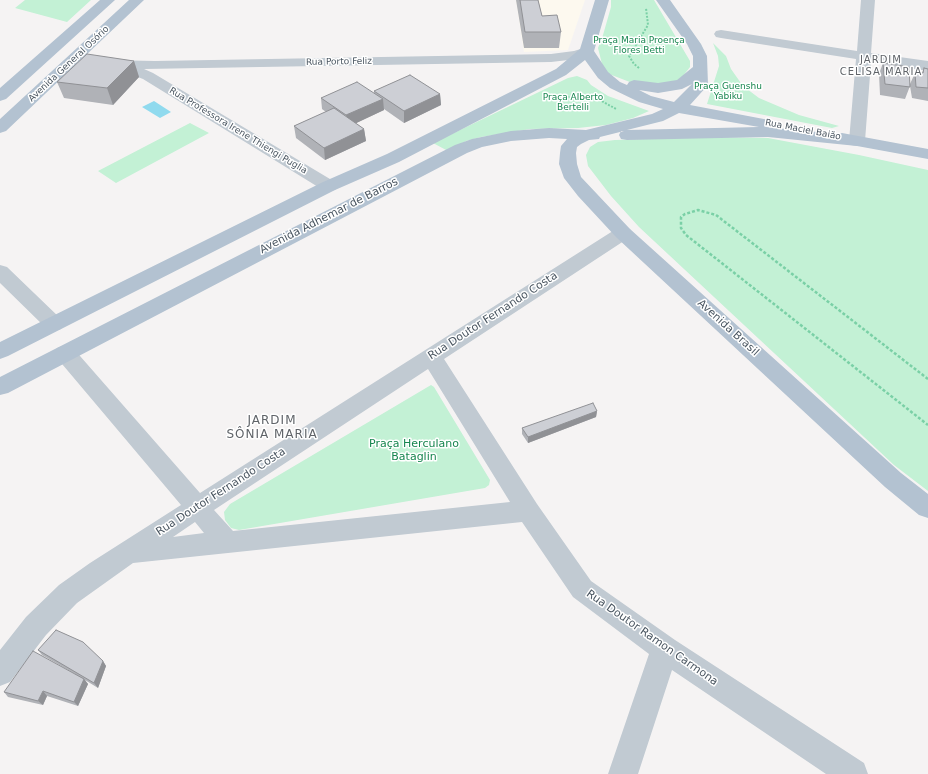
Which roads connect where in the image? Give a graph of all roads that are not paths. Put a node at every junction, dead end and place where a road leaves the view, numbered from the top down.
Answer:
1 (108, 0) edge
2 (137, 0) edge
3 (602, 0) edge
4 (663, 0) edge
5 (868, 0) edge
6 (721, 34) dead end
7 (587, 51) junction
8 (865, 56) junction
9 (38, 63) junction
10 (70, 63) junction
11 (701, 66) junction
12 (928, 66) edge
13 (151, 71) junction
14 (603, 75) junction
15 (0, 96) edge
16 (677, 108) junction
17 (0, 128) edge
18 (586, 135) junction
19 (857, 141) junction
20 (928, 154) edge
21 (329, 186) junction
22 (623, 233) junction
23 (0, 272) edge
24 (54, 324) junction
25 (0, 351) edge
26 (65, 353) junction
27 (431, 356) junction
28 (0, 387) edge
29 (197, 508) junction
30 (928, 508) edge
31 (528, 511) junction
32 (227, 542) junction
33 (128, 552) junction
34 (665, 650) junction
35 (0, 672) edge
36 (623, 774) edge
37 (853, 774) edge

1 - 9 main road, Avenida General Osório
2 - 10 main road, Avenida General Osório
3 - 7 main road
4 - 11 main road
5 - 8 street
6 - 8 street
7 - 13 street, Rua Porto Feliz
7 - 14 main road
7 - 21 main road, Avenida Adhemar de Barros
8 - 12 street
8 - 19 street
9 - 10 main road
9 - 15 main road, Avenida General Osório
10 - 13 street, Rua Professora Irene Thiengi Puglia
10 - 17 main road, Avenida General Osório
11 - 14 main road
11 - 16 main road, Avenida Adhemar de Barros
13 - 21 street, Rua Professora Irene Thiengi Puglia
14 - 16 main road, Rua Maciel Baião
16 - 18 main road, Avenida Adhemar de Barros
16 - 19 main road, Rua Maciel Baião
18 - 19 main road
18 - 22 main road, Avenida Brasil
18 - 26 main road, Avenida Adhemar de Barros
19 - 20 main road, Rua Maciel Baião
21 - 24 main road, Avenida Adhemar de Barros
22 - 27 street, Rua Doutor Fernando Costa
22 - 30 main road, Avenida Brasil
23 - 24 street
24 - 25 main road, Avenida Adhemar de Barros
26 - 28 main road, Avenida Adhemar de Barros
26 - 29 street
27 - 29 street, Rua Doutor Fernando Costa
27 - 31 street, Rua Doutor Ramon Carmona
29 - 32 street
29 - 33 street, Rua Doutor Fernando Costa
31 - 32 street
31 - 34 street, Rua Doutor Ramon Carmona
32 - 33 street
33 - 35 street, Rua Doutor Fernando Costa
34 - 36 street
34 - 37 street, Rua Doutor Ramon Carmona

